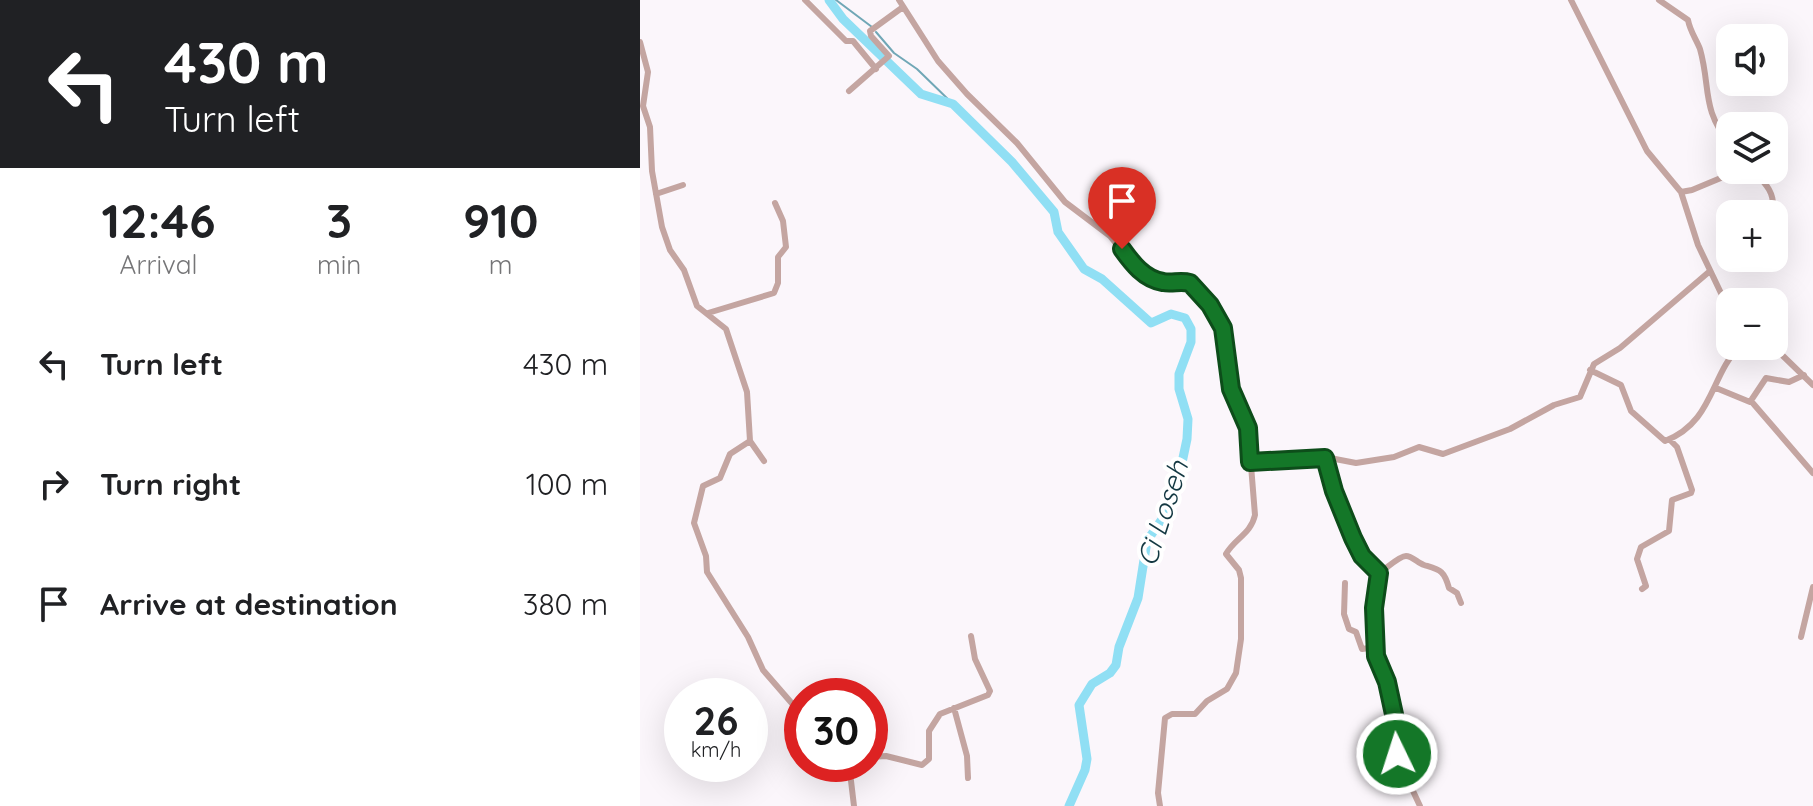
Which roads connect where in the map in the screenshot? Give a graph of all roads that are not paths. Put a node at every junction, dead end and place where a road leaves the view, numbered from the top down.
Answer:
1 (805, 0) edge
2 (1571, 0) edge
3 (1659, 0) edge
4 (901, 4) edge
5 (640, 42) edge
6 (876, 69) junction
7 (849, 91) dead end
8 (1716, 127) edge
9 (1716, 180) edge
10 (683, 185) dead end
11 (1681, 192) junction
12 (656, 194) junction
13 (775, 203) dead end
14 (1710, 271) junction
15 (1718, 288) edge
16 (708, 313) junction
17 (1730, 360) edge
18 (1788, 360) edge
19 (1590, 370) junction
20 (1808, 376) edge
21 (1813, 385) edge
22 (1716, 388) junction
23 (1751, 401) junction
24 (1670, 440) junction
25 (750, 441) junction
26 (1325, 458) junction
27 (764, 461) dead end
28 (1250, 462) junction
29 (1813, 473) edge
30 (1379, 573) junction
31 (1345, 583) dead end
32 (1813, 587) edge
33 (1642, 589) dead end
34 (1461, 603) dead end
35 (971, 636) dead end
36 (1801, 637) dead end
37 (1376, 647) junction
38 (784, 694) edge
39 (954, 708) junction
40 (888, 756) edge
41 (968, 778) dead end
42 (851, 782) edge
43 (854, 806) edge
44 (1160, 806) edge
45 (1420, 806) edge

1 - 6 street
2 - 11 street
3 - 8 street
4 - 6 street
4 - 28 street
5 - 12 street
6 - 7 street
9 - 11 street
10 - 12 street
11 - 14 street
12 - 16 street
13 - 16 street
14 - 15 street
14 - 19 street
16 - 25 street
17 - 22 street
18 - 20 street
19 - 24 street
19 - 26 street
20 - 21 street
20 - 23 street
22 - 23 street
22 - 24 street
23 - 29 street
24 - 33 street
25 - 27 street
25 - 38 street
26 - 28 street
26 - 30 street
28 - 44 street
30 - 34 street
30 - 37 street
31 - 37 street
32 - 36 street
35 - 39 street
37 - 45 street
39 - 40 street
39 - 41 street
42 - 43 street

